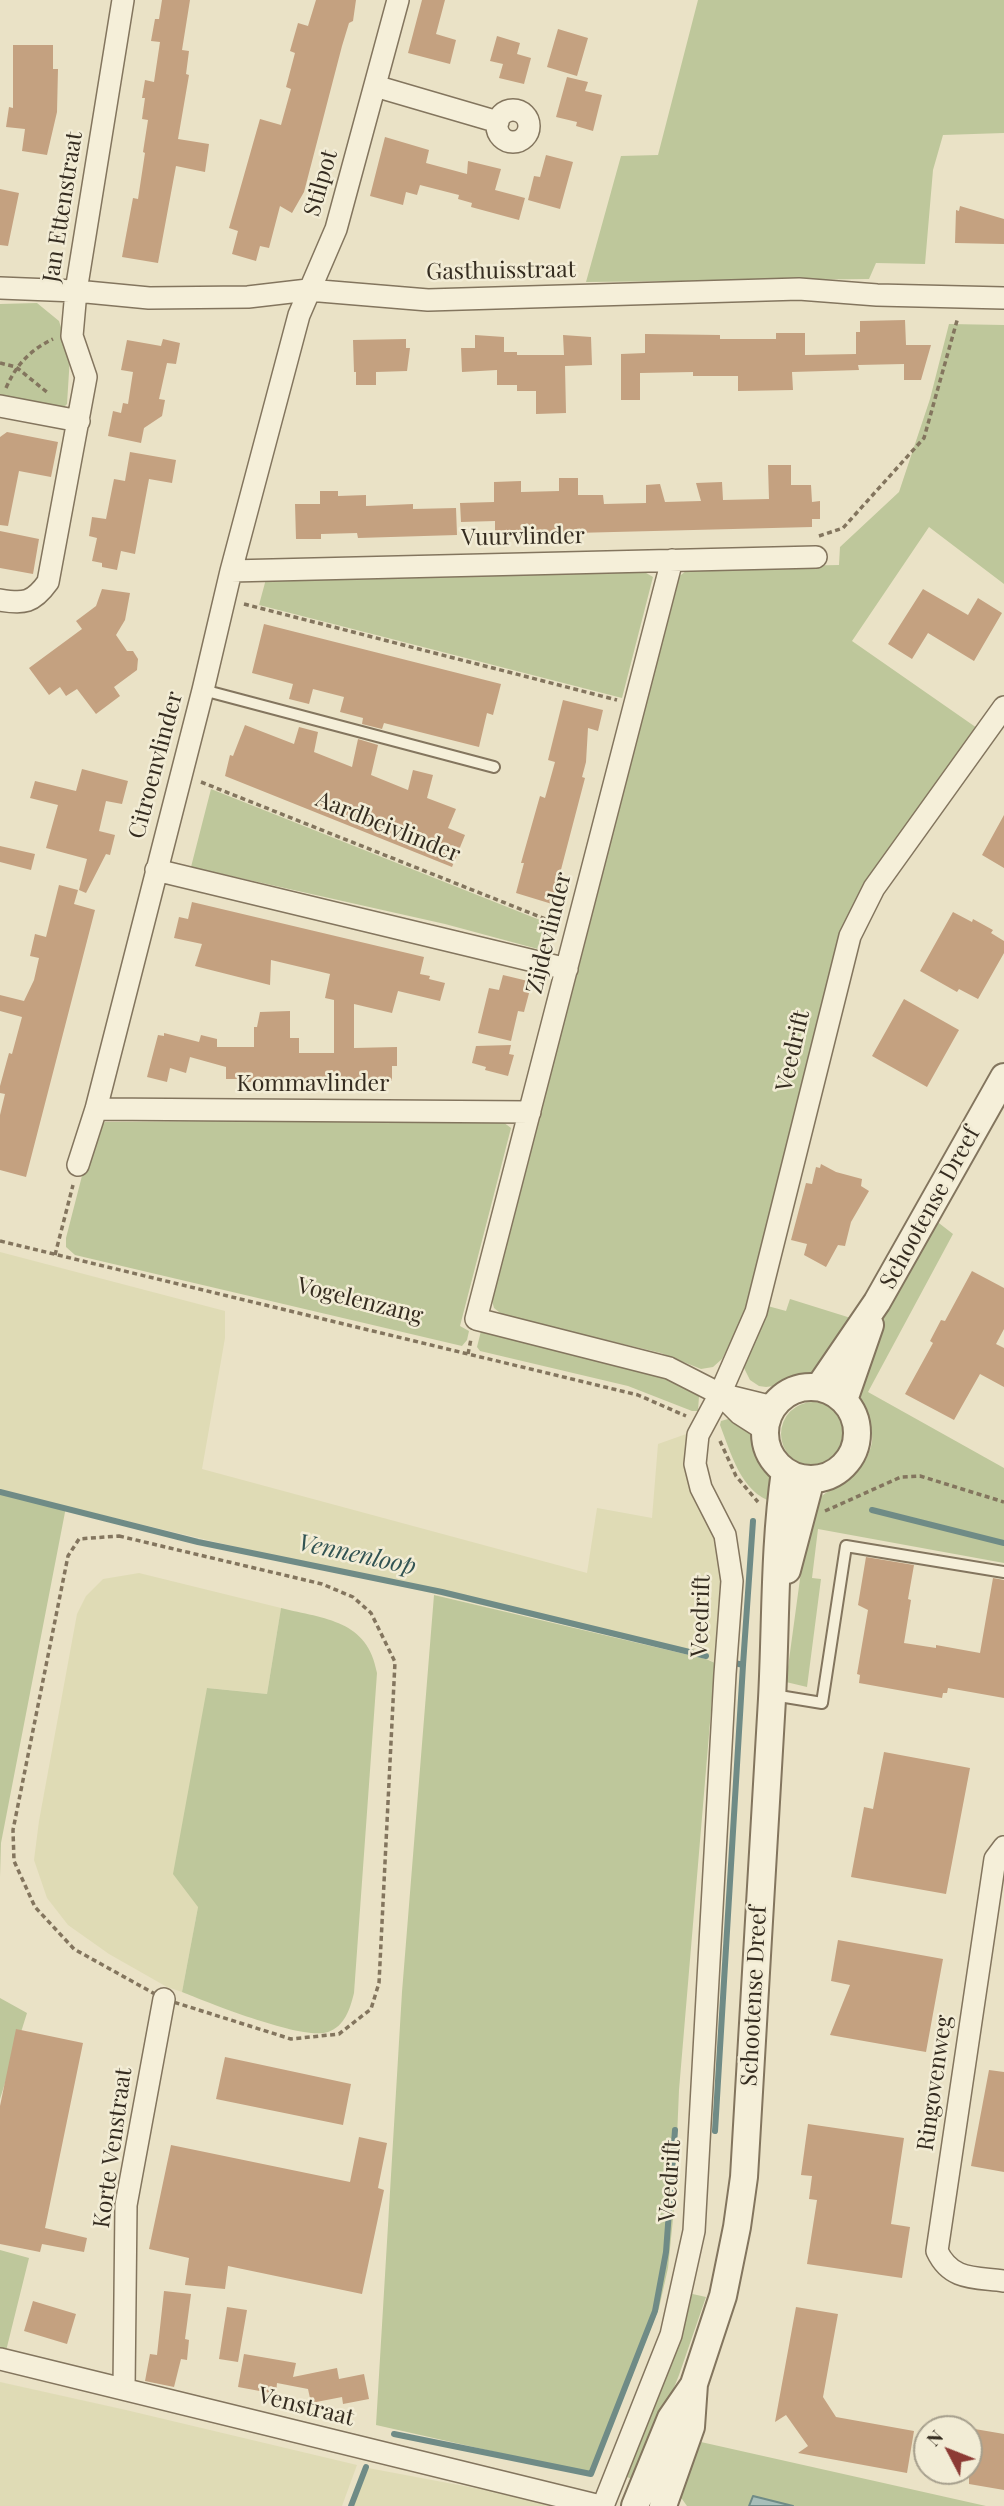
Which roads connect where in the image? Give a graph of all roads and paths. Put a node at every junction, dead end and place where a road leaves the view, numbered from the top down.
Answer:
1 (123, 0) edge
2 (398, 0) edge
3 (374, 86) junction
4 (498, 122) dead end
5 (0, 288) edge
6 (308, 290) junction
7 (76, 291) junction
8 (964, 297) junction
9 (1004, 298) edge
10 (72, 336) junction
11 (0, 363) edge
12 (16, 368) junction
13 (0, 406) edge
14 (79, 421) junction
15 (816, 556) joint
16 (672, 560) junction
17 (231, 571) junction
18 (226, 599) junction
19 (0, 600) edge
20 (203, 690) junction
21 (635, 704) junction
22 (1004, 706) edge
23 (494, 767) dead end
24 (181, 774) junction
25 (156, 870) junction
26 (576, 931) junction
27 (567, 969) junction
28 (1004, 1077) edge
29 (96, 1109) junction
30 (530, 1112) junction
31 (78, 1165) joint
32 (0, 1241) edge
33 (55, 1255) junction
34 (877, 1303) junction
35 (819, 1387) junction
36 (720, 1394) junction
37 (845, 1400) junction
38 (769, 1419) junction
39 (703, 1426) junction
40 (785, 1471) junction
41 (811, 1479) junction
42 (1004, 1502) edge
43 (790, 1514) junction
44 (1004, 1572) edge
45 (772, 1695) junction
46 (1004, 1847) edge
47 (164, 1999) junction
48 (1004, 2281) edge
49 (0, 2359) edge
50 (694, 2384) junction
51 (124, 2389) junction
52 (601, 2506) edge
53 (635, 2506) edge
54 (663, 2506) edge

1 - 7 street, Jan Ettenstraat
2 - 3 street, Stilpot
3 - 4 street
3 - 6 street, Stilpot
5 - 7 street, Gasthuisstraat
6 - 7 street, Gasthuisstraat
6 - 8 street, Gasthuisstraat
6 - 17 street, Citroenvlinder
7 - 10 street, Jan Ettenstraat
8 - 9 street, Gasthuisstraat
8 - 15 path
10 - 12 path
10 - 14 street, Jan Ettenstraat
11 - 12 path
12 - 13 path
12 - 14 path
13 - 14 street
14 - 19 street, Jan Ettenstraat
15 - 16 street, Vuurvlinder
16 - 17 street, Vuurvlinder
16 - 21 street, Zijdevlinder
17 - 18 street, Citroenvlinder
18 - 20 street, Citroenvlinder
18 - 21 path
20 - 23 lane
20 - 24 street, Citroenvlinder
21 - 26 street, Zijdevlinder
22 - 36 street, Veedrift
24 - 25 street, Citroenvlinder
24 - 26 path, Aardbeivlinder
25 - 27 street
25 - 29 street, Citroenvlinder
26 - 27 street, Zijdevlinder
27 - 30 street, Zijdevlinder
28 - 34 street, Schootense Dreef
29 - 30 street, Kommavlinder
29 - 31 street, Citroenvlinder
30 - 36 street, Zijdevlinder
31 - 33 path
32 - 33 path, Vogelenzang
33 - 39 path, Vogelenzang
34 - 35 street, Schootense Dreef
34 - 37 street, Schootense Dreef
35 - 37 street
35 - 38 street
36 - 38 street
36 - 39 street, Veedrift
37 - 41 street
38 - 40 street
39 - 43 path
39 - 52 street, Veedrift
40 - 41 street
40 - 43 street, Schootense Dreef
41 - 43 street, Schootense Dreef
42 - 43 path
43 - 45 street, Schootense Dreef
44 - 45 lane
45 - 50 street, Schootense Dreef
46 - 48 street, Ringovenweg
47 - 47 path
47 - 51 street, Korte Venstraat
49 - 51 street, Venstraat
50 - 53 street, Schootense Dreef
50 - 54 street, Schootense Dreef
51 - 52 street, Venstraat

